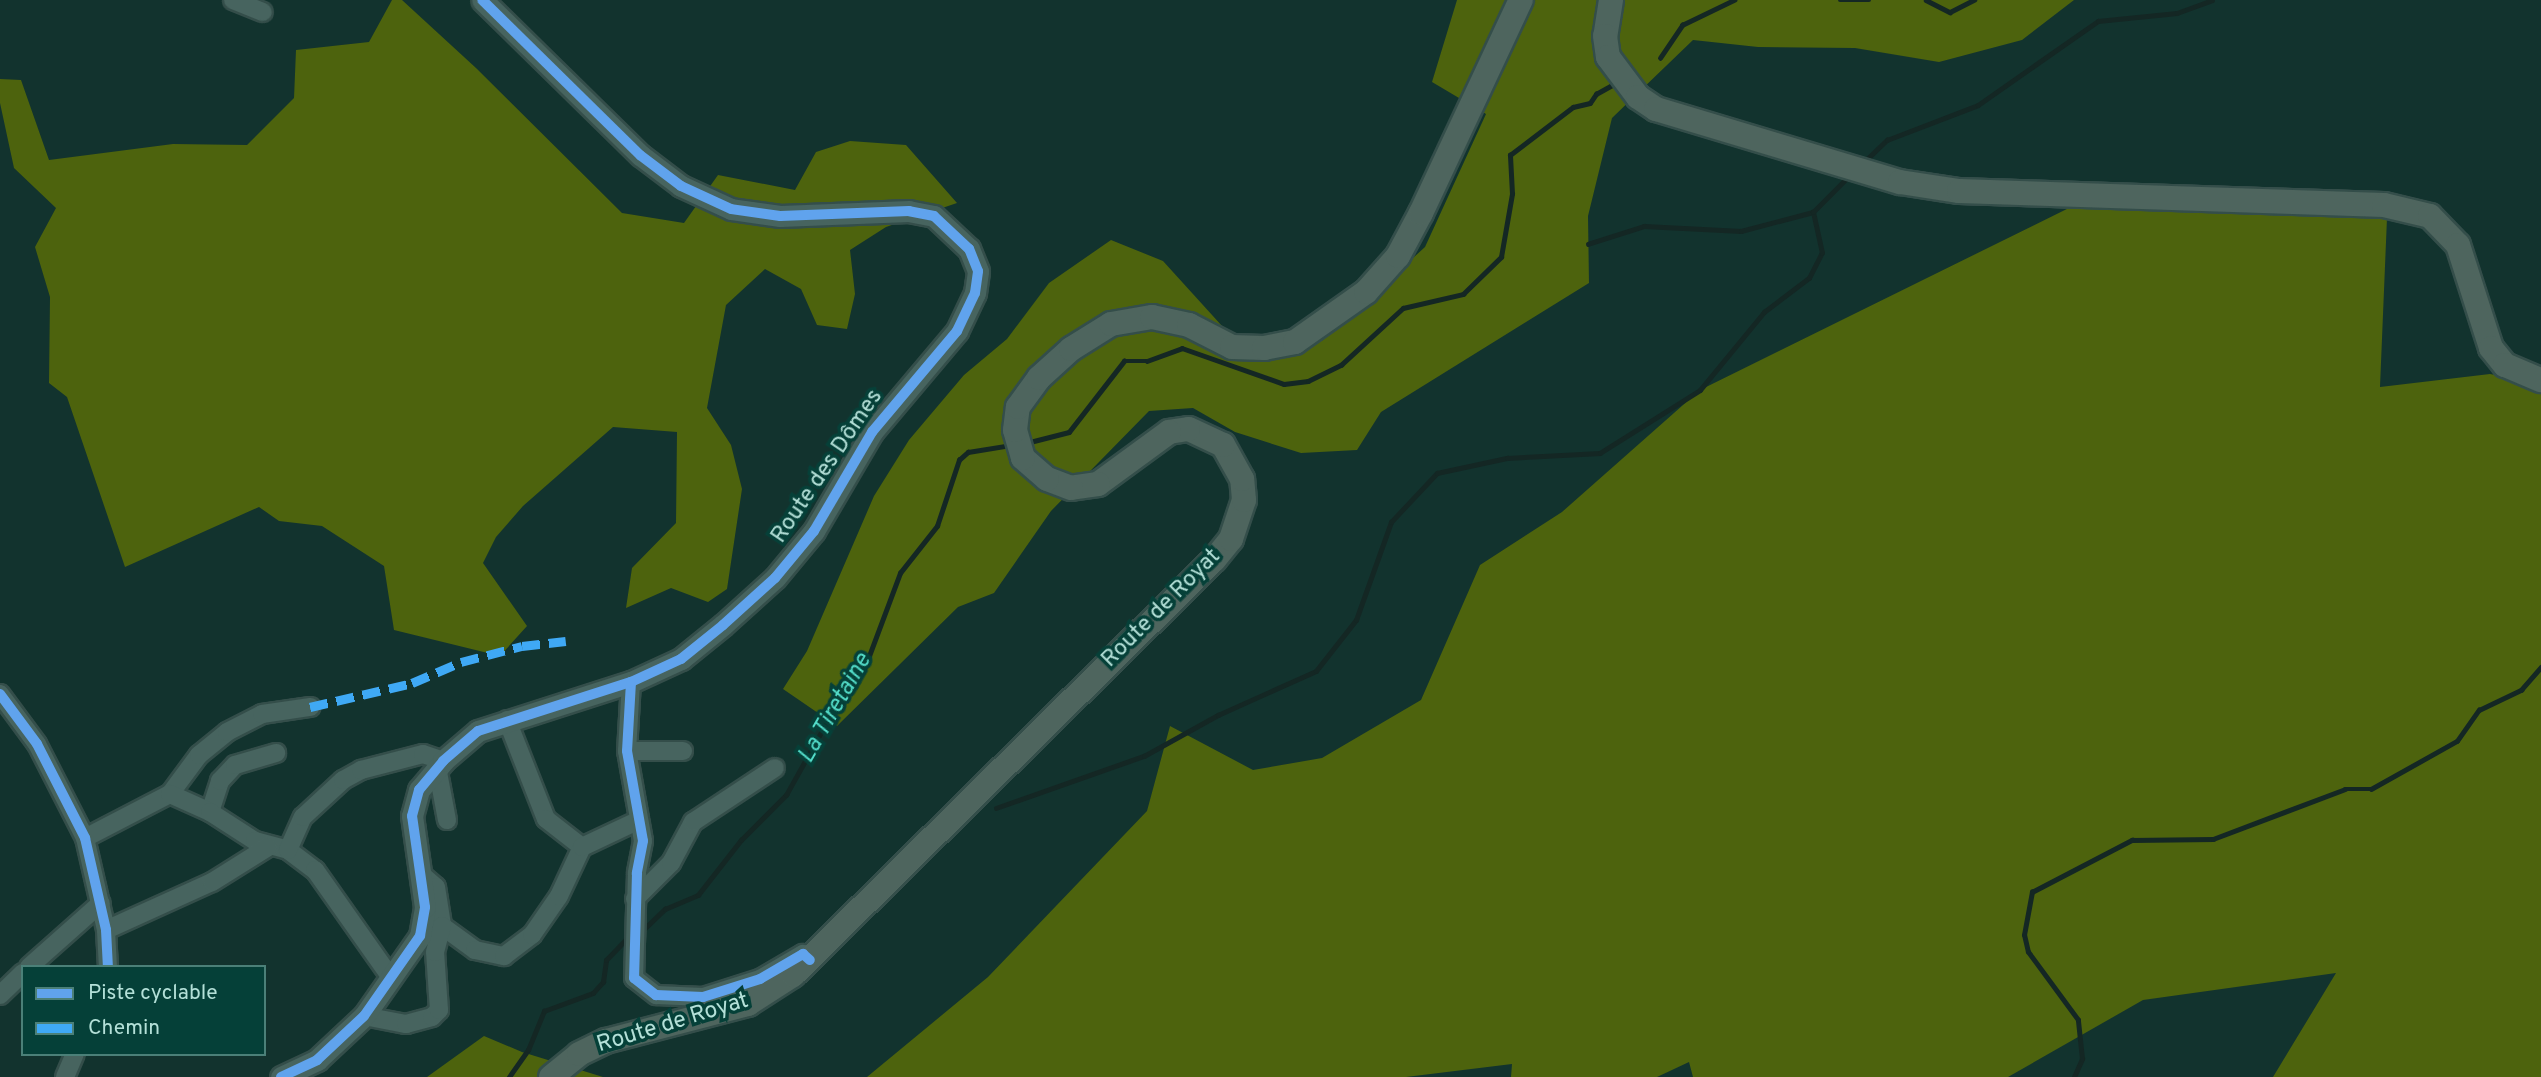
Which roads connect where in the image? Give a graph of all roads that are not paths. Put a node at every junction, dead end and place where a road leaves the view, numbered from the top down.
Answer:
1 (233, 0) edge
2 (482, 0) edge
3 (1521, 0) edge
4 (1611, 0) edge
5 (263, 12) dead end
6 (2541, 380) edge
7 (631, 682) junction
8 (0, 694) edge
9 (310, 707) dead end
10 (507, 720) junction
11 (627, 751) junction
12 (683, 751) dead end
13 (276, 753) dead end
14 (440, 764) junction
15 (775, 768) dead end
16 (170, 794) junction
17 (210, 811) junction
18 (447, 820) dead end
19 (639, 820) junction
20 (85, 838) junction
21 (268, 847) junction
22 (582, 847) junction
23 (288, 850) junction
24 (422, 875) junction
25 (635, 899) junction
26 (100, 903) junction
27 (442, 926) junction
28 (106, 930) junction
29 (810, 960) junction
30 (31, 965) edge
31 (108, 965) edge
32 (21, 975) edge
33 (392, 979) junction
34 (0, 995) edge
35 (364, 1016) junction
36 (74, 1056) edge
37 (65, 1077) edge
38 (281, 1077) edge
39 (551, 1077) edge

1 - 5 street
2 - 7 street, Route des Dômes
3 - 29 main road, Route de Royat
4 - 6 main road
7 - 10 street, Route des Dômes
7 - 11 street
8 - 20 street
9 - 16 street
10 - 14 street, Route des Dômes
10 - 22 street
11 - 12 street
11 - 19 street
13 - 17 street
14 - 18 street
14 - 23 street
14 - 24 street, Route des Dômes
15 - 25 street
16 - 17 street
16 - 20 street
17 - 21 street
19 - 22 street
19 - 25 street
20 - 26 street
21 - 23 street
21 - 28 street
22 - 27 street
23 - 33 street
24 - 27 street
24 - 33 street, Route des Dômes
25 - 29 street
26 - 28 street
26 - 30 street
27 - 35 street
28 - 31 street
29 - 39 main road, Route de Royat
32 - 34 street
33 - 35 street, Route des Dômes
35 - 38 street, Route des Dômes
36 - 37 street

